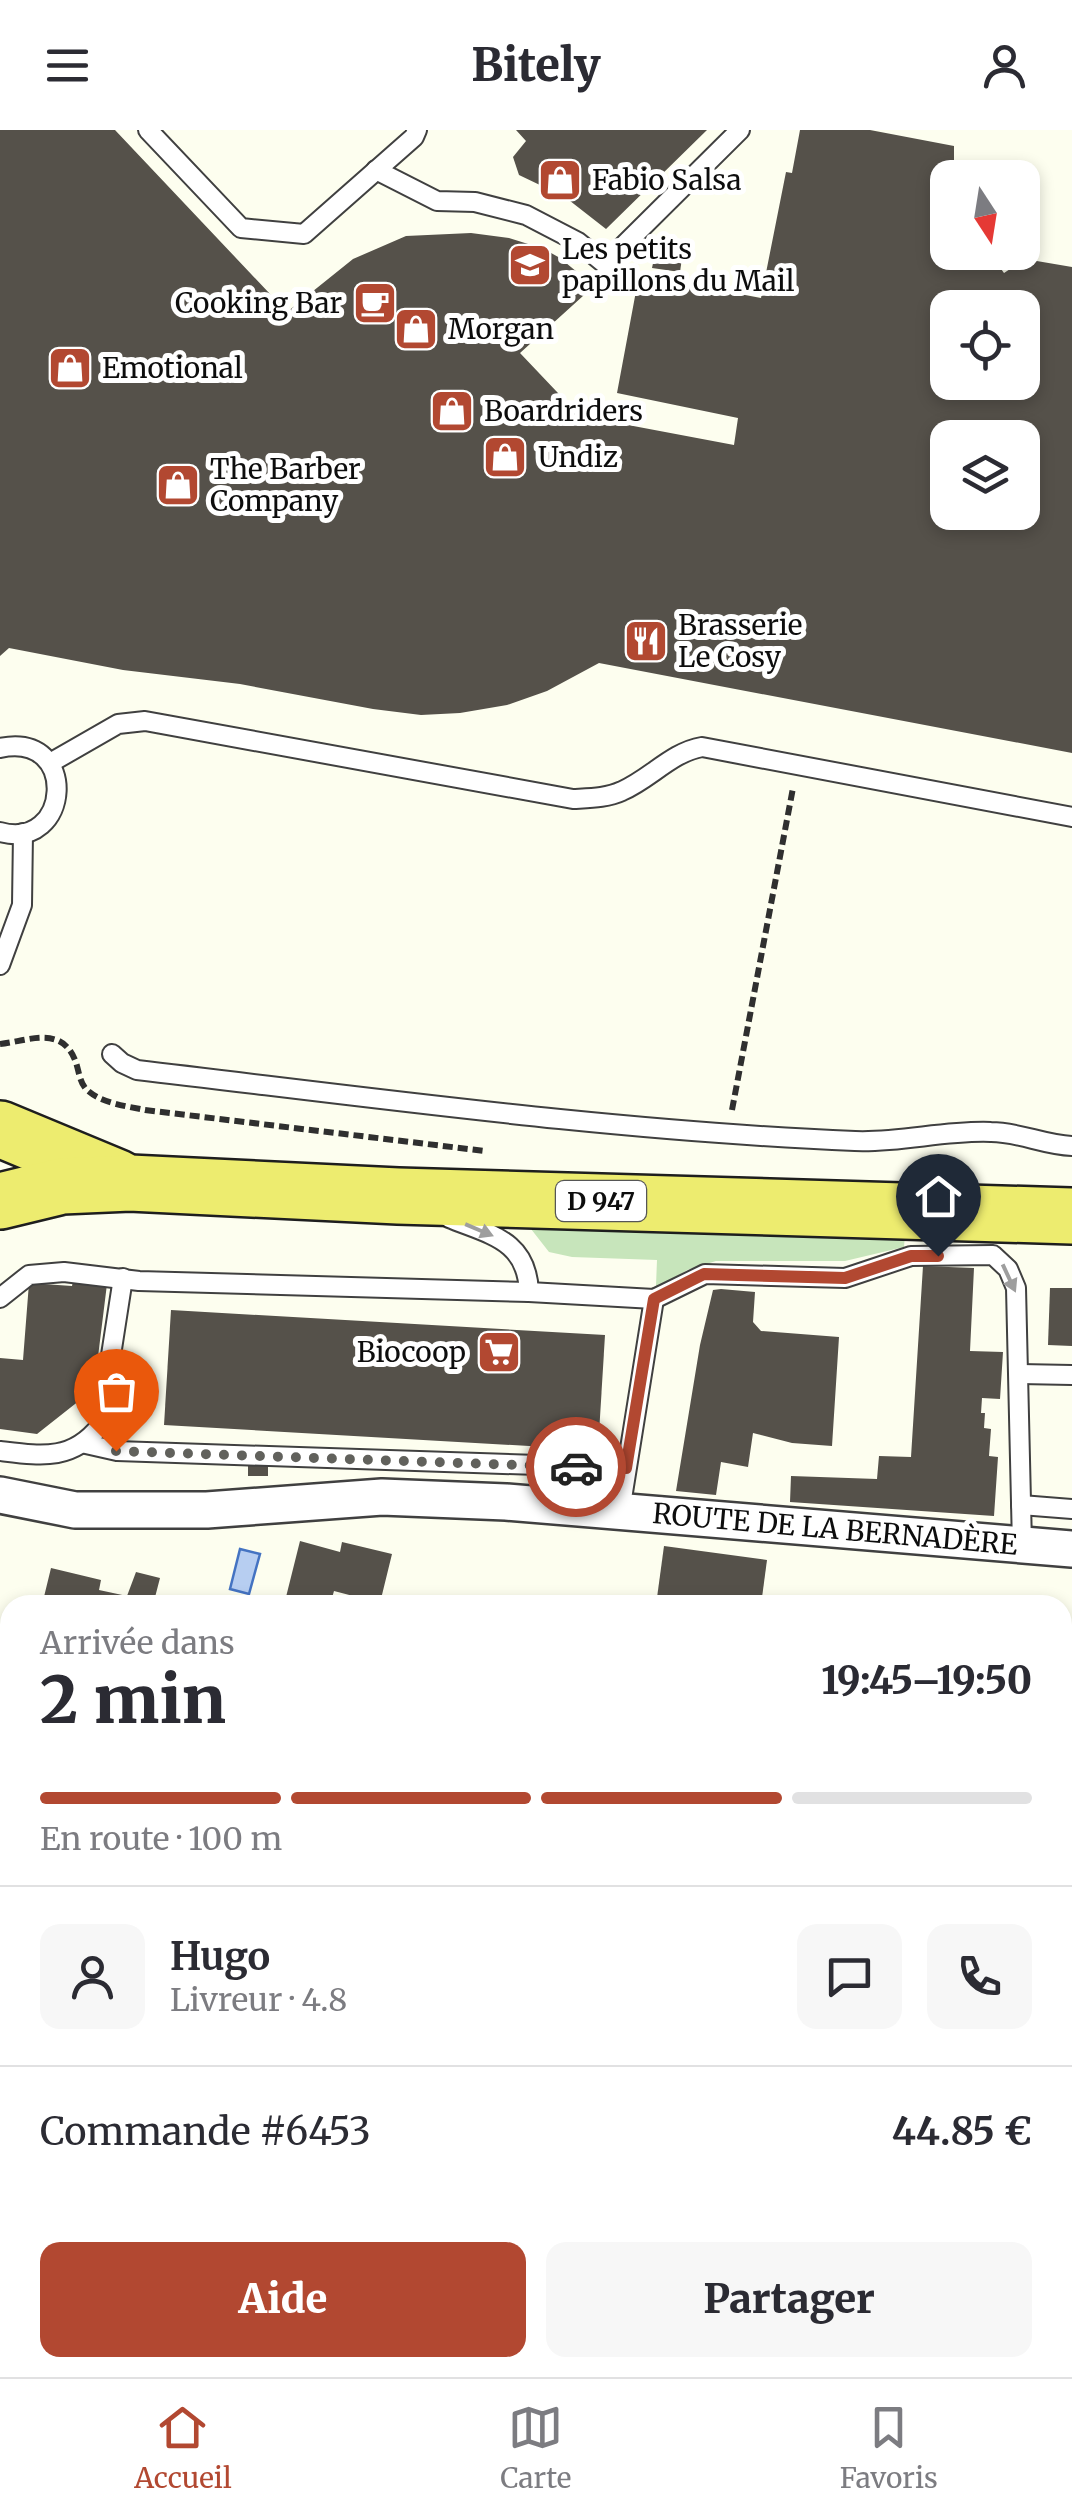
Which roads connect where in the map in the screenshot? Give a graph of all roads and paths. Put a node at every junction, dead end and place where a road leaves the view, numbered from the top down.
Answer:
1 (148, 130) edge
2 (417, 130) edge
3 (740, 130) edge
4 (376, 170) junction
5 (0, 748) edge
6 (50, 764) junction
7 (797, 764) junction
8 (1072, 817) edge
9 (0, 832) edge
10 (23, 833) junction
11 (0, 965) edge
12 (0, 1044) edge
13 (112, 1054) dead end
14 (0, 1129) edge
15 (728, 1134) junction
16 (0, 1140) edge
17 (1072, 1146) edge
18 (497, 1152) dead end
19 (0, 1167) edge
20 (130, 1183) junction
21 (398, 1196) junction
22 (0, 1201) edge
23 (1072, 1216) edge
24 (123, 1278) junction
25 (529, 1292) junction
26 (0, 1298) edge
27 (654, 1299) junction
28 (1020, 1374) junction
29 (1072, 1374) edge
30 (86, 1444) junction
31 (0, 1450) edge
32 (626, 1468) junction
33 (0, 1495) edge
34 (1021, 1505) junction
35 (1072, 1508) edge
36 (620, 1512) junction
37 (1022, 1544) junction
38 (1072, 1549) edge

1 - 4 lane
2 - 4 lane
3 - 4 lane
5 - 6 lane
6 - 7 lane
6 - 10 lane
7 - 8 lane
7 - 15 path
9 - 10 lane
10 - 11 lane
12 - 18 path
13 - 15 lane
14 - 20 main road, D 947
15 - 17 lane
16 - 19 main road
20 - 21 main road, D 947
20 - 22 main road, D 947
21 - 23 main road, D 947
21 -> 25 lane
24 - 25 lane
24 - 26 lane
24 - 30 lane
25 - 27 lane
27 -> 28 lane
27 - 32 lane
28 - 29 lane
28 - 34 lane
30 - 31 lane
30 - 32 lane
32 - 36 lane
33 - 36 street, ROUTE DE LA BERNADÈRE
34 - 35 lane
34 - 37 lane
36 - 37 street, ROUTE DE LA BERNADÈRE
37 - 38 street, ROUTE DE LA BERNADÈRE

